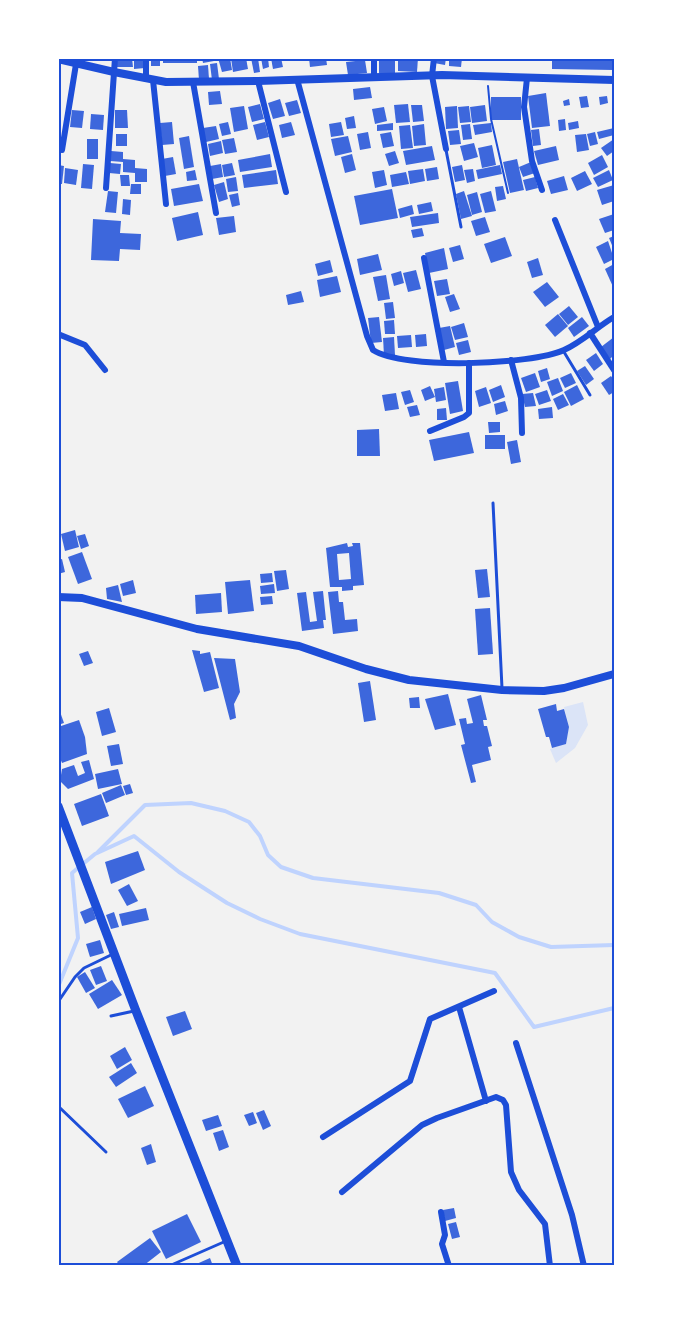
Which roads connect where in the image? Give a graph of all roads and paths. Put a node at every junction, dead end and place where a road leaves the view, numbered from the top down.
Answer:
1 (115, 58) edge
2 (146, 58) edge
3 (374, 58) edge
4 (434, 58) edge
5 (58, 59) edge
6 (77, 60) edge
7 (114, 72) junction
8 (432, 76) junction
9 (488, 77) junction
10 (374, 78) junction
11 (527, 78) junction
12 (297, 79) junction
13 (150, 80) junction
14 (615, 80) edge
15 (258, 81) junction
16 (193, 82) junction
17 (446, 149) joint
18 (62, 150) dead end
19 (106, 188) dead end
20 (542, 190) dead end
21 (286, 192) dead end
22 (508, 193) dead end
23 (166, 204) dead end
24 (216, 213) dead end
25 (555, 219) dead end
26 (461, 227) dead end
27 (424, 258) dead end
28 (615, 317) edge
29 (598, 327) junction
30 (590, 333) junction
31 (58, 334) edge
32 (564, 350) junction
33 (511, 360) junction
34 (444, 362) junction
35 (469, 363) junction
36 (105, 370) dead end
37 (615, 370) edge
38 (590, 395) dead end
39 (430, 430) dead end
40 (522, 433) dead end
41 (493, 503) dead end
42 (58, 597) edge
43 (615, 674) edge
44 (502, 690) junction
45 (58, 806) edge
46 (114, 954) junction
47 (494, 991) dead end
48 (58, 1002) edge
49 (459, 1007) junction
50 (136, 1011) junction
51 (111, 1016) dead end
52 (516, 1043) dead end
53 (486, 1101) junction
54 (58, 1106) edge
55 (323, 1137) dead end
56 (106, 1152) dead end
57 (342, 1192) dead end
58 (441, 1212) dead end
59 (228, 1240) junction
60 (169, 1266) edge
61 (237, 1266) edge
62 (449, 1266) edge
63 (550, 1266) edge
64 (584, 1266) edge

1 - 7 street
2 - 13 street
3 - 10 street
4 - 8 street
5 - 6 street
6 - 7 street
6 - 18 street
7 - 13 street
7 - 19 street
8 - 9 street
8 - 10 street
8 - 17 street
9 - 11 street
9 - 22 path
10 - 12 street
11 - 14 street
11 - 20 street
12 - 15 street
12 - 34 street
13 - 16 street
13 - 23 street
15 - 16 street
15 - 21 street
16 - 24 street
17 - 26 lane
25 - 29 street
27 - 34 street
28 - 29 street
29 - 30 street
30 - 32 street
30 - 37 street
31 - 36 street
32 - 33 street
32 - 38 lane
33 - 35 street
33 - 40 street
34 - 35 street
35 - 39 street
41 - 44 lane
42 - 44 street
43 - 44 street
45 - 46 main road
46 - 48 lane
46 - 50 main road
47 - 49 street
49 - 53 street
49 - 55 street
50 - 51 lane
50 - 59 main road
52 - 64 street
53 - 57 street
53 - 63 street
54 - 56 lane
58 - 62 street
59 - 60 lane
59 - 61 main road

